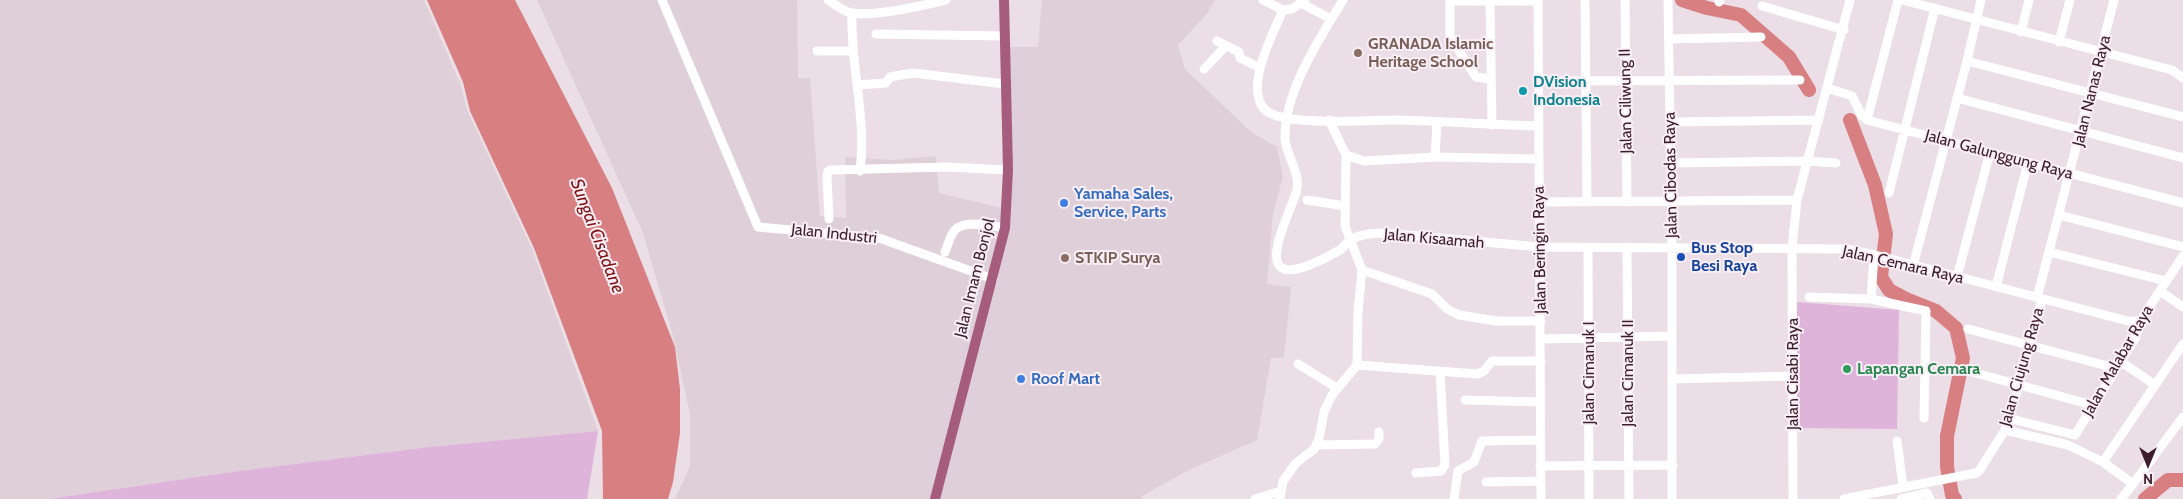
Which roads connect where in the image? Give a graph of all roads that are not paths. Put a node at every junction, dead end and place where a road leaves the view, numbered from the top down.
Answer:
1 (662, 0) edge
2 (828, 0) edge
3 (946, 0) edge
4 (1004, 0) edge
5 (1263, 0) edge
6 (1343, 0) edge
7 (1450, 0) edge
8 (1490, 0) edge
9 (1538, 0) edge
10 (1585, 0) edge
11 (1625, 0) edge
12 (1668, 0) edge
13 (1850, 0) edge
14 (1898, 0) edge
15 (1902, 0) edge
16 (1981, 0) edge
17 (2029, 0) edge
18 (2070, 0) edge
19 (2114, 0) edge
20 (1303, 1) edge
21 (1762, 6) dead end
22 (1936, 8) junction
23 (1283, 10) junction
24 (852, 13) junction
25 (1331, 19) junction
26 (1976, 20) junction
27 (1844, 30) junction
28 (2021, 32) junction
29 (876, 34) dead end
30 (1004, 36) junction
31 (1761, 37) dead end
32 (1670, 39) junction
33 (1217, 40) dead end
34 (2059, 42) junction
35 (1226, 46) junction
36 (817, 51) dead end
37 (853, 51) junction
38 (2102, 53) junction
39 (1967, 61) junction
40 (1260, 68) junction
41 (1204, 69) dead end
42 (2183, 78) edge
43 (1490, 79) junction
44 (1669, 80) junction
45 (1800, 80) dead end
46 (1539, 81) junction
47 (1587, 81) junction
48 (1626, 81) junction
49 (1005, 84) junction
50 (858, 85) junction
51 (1829, 89) junction
52 (2091, 94) junction
53 (1957, 98) junction
54 (2183, 117) edge
55 (1286, 118) junction
56 (1329, 120) junction
57 (1819, 120) junction
58 (1868, 120) junction
59 (1670, 122) junction
60 (1437, 123) junction
61 (1492, 125) junction
62 (1539, 126) junction
63 (1905, 130) junction
64 (2081, 132) junction
65 (1946, 141) junction
66 (1990, 152) junction
67 (1346, 155) junction
68 (1435, 158) junction
69 (2183, 158) edge
70 (1539, 159) junction
71 (1806, 161) junction
72 (2028, 162) junction
73 (1670, 163) junction
74 (1836, 163) dead end
75 (860, 170) junction
76 (1008, 170) junction
77 (2070, 173) junction
78 (1889, 193) dead end
79 (1308, 200) dead end
80 (1797, 200) junction
81 (1540, 202) junction
82 (1587, 202) junction
83 (1627, 202) junction
84 (1670, 202) junction
85 (2183, 203) edge
86 (1346, 206) junction
87 (2059, 214) junction
88 (829, 219) dead end
89 (1005, 228) junction
90 (1350, 240) junction
91 (1540, 247) junction
92 (1627, 247) junction
93 (2183, 247) edge
94 (1588, 248) junction
95 (1672, 248) junction
96 (1792, 248) junction
97 (945, 252) dead end
98 (2049, 252) junction
99 (1874, 255) junction
100 (2183, 256) edge
101 (1913, 266) junction
102 (1362, 270) junction
103 (1957, 277) junction
104 (993, 279) junction
105 (2166, 281) junction
106 (1996, 287) junction
107 (2160, 291) junction
108 (1808, 297) dead end
109 (2039, 298) junction
110 (1871, 300) junction
111 (2183, 307) edge
112 (1541, 321) junction
113 (2140, 321) junction
114 (1968, 329) dead end
115 (1672, 336) junction
116 (1588, 338) junction
117 (1628, 338) junction
118 (1541, 339) junction
119 (2183, 344) edge
120 (2029, 346) junction
121 (2180, 356) edge
122 (1541, 361) junction
123 (1298, 364) dead end
124 (2118, 364) junction
125 (1358, 365) junction
126 (1440, 371) junction
127 (1972, 372) dead end
128 (1793, 376) junction
129 (1673, 379) junction
130 (2019, 385) junction
131 (2155, 385) junction
132 (1337, 388) junction
133 (1465, 400) dead end
134 (1541, 402) junction
135 (2092, 405) junction
136 (2183, 417) edge
137 (1924, 418) dead end
138 (2008, 418) junction
139 (2004, 430) junction
140 (1379, 432) dead end
141 (1540, 440) junction
142 (1897, 441) dead end
143 (1316, 445) junction
144 (2103, 462) junction
145 (1629, 465) junction
146 (1673, 465) junction
147 (1540, 466) junction
148 (1589, 466) junction
149 (1416, 473) dead end
150 (1541, 481) junction
151 (1486, 482) dead end
152 (1928, 482) junction
153 (2133, 484) junction
154 (1903, 486) junction
155 (1280, 495) edge
156 (1928, 496) edge
157 (935, 499) edge
158 (1255, 499) edge
159 (1454, 499) edge
160 (1541, 499) edge
161 (1590, 499) edge
162 (1629, 499) edge
163 (1672, 499) edge
164 (1794, 499) edge
165 (1844, 499) edge
166 (1901, 499) edge
167 (2121, 499) edge

1 - 104 street, Jalan Industri
2 - 24 street
3 - 24 street
4 - 30 main road, Jalan Imam Bonjol
5 - 23 street
6 - 25 street
7 - 8 street
7 - 43 street
8 - 9 street
8 - 43 street
9 - 46 street, Jalan Beringin Raya
10 - 47 street
11 - 48 street, Jalan Ciliwung II
12 - 32 street, Jalan Cibodas Raya
13 - 27 street
14 - 58 street
15 - 22 street
16 - 26 street
17 - 28 street
18 - 34 street
19 - 38 street, Jalan Nanas Raya
20 - 23 street
20 - 25 street
21 - 27 street
22 - 26 street
22 - 63 street
23 - 40 street
24 - 37 street
25 - 55 street
26 - 28 street
26 - 39 street
27 - 51 street
28 - 34 street
29 - 30 street
30 - 49 main road, Jalan Imam Bonjol
31 - 32 street
32 - 44 street, Jalan Cibodas Raya
33 - 35 street
34 - 38 street
35 - 40 street
35 - 41 street
36 - 37 street
37 - 50 street
38 - 42 street
38 - 52 street, Jalan Nanas Raya
39 - 52 street
39 - 53 street
40 - 55 street
43 - 61 street
44 - 45 street
44 - 48 street
44 - 59 street, Jalan Cibodas Raya
46 - 47 street
46 - 62 street, Jalan Beringin Raya
47 - 48 street
47 - 82 street
48 - 83 street, Jalan Ciliwung II
49 - 50 street
49 - 76 main road, Jalan Imam Bonjol
50 - 75 street
51 - 57 street
51 - 58 street
52 - 54 street
52 - 64 street, Jalan Nanas Raya
53 - 64 street
53 - 65 street
55 - 56 street
55 - 90 street, Jalan Kisaamah
56 - 60 street
56 - 67 street
57 - 59 street
57 - 71 street
58 - 63 street, Jalan Galunggung Raya
59 - 73 street, Jalan Cibodas Raya
60 - 61 street
60 - 68 street
61 - 62 street
62 - 70 street, Jalan Beringin Raya
63 - 65 street, Jalan Galunggung Raya
63 - 78 street
64 - 69 street
64 - 77 street, Jalan Nanas Raya
65 - 66 street, Jalan Galunggung Raya
65 - 101 street
66 - 72 street, Jalan Galunggung Raya
66 - 103 street
67 - 68 street
67 - 86 street
68 - 70 street
70 - 81 street, Jalan Beringin Raya
71 - 73 street
71 - 74 street
71 - 80 street
72 - 77 street, Jalan Galunggung Raya
72 - 106 street
73 - 84 street, Jalan Cibodas Raya
75 - 76 street
75 - 88 street
76 - 89 main road, Jalan Imam Bonjol
77 - 85 street, Jalan Galunggung Raya
77 - 87 street, Jalan Nanas Raya
79 - 86 street
80 - 84 street
80 - 96 street
81 - 82 street
81 - 91 street, Jalan Beringin Raya
82 - 83 street
83 - 84 street
84 - 95 street, Jalan Cibodas Raya
86 - 90 street
87 - 93 street
87 - 98 street, Jalan Nanas Raya
89 - 97 street
89 - 104 main road, Jalan Imam Bonjol
90 - 91 street, Jalan Kisaamah
90 - 102 street
91 - 94 street, Jalan Cemara Raya
91 - 112 street, Jalan Beringin Raya
92 - 94 street, Jalan Cemara Raya
92 - 95 street, Jalan Cemara Raya
92 - 117 street, Jalan Cimanuk II
94 - 116 street, Jalan Cimanuk I
95 - 96 street, Jalan Cemara Raya
95 - 115 street, Jalan Cibodas Raya
96 - 99 street, Jalan Cemara Raya
96 - 128 street, Jalan Cisabi Raya
98 - 105 street
98 - 109 street, Jalan Nanas Raya
99 - 101 street, Jalan Cemara Raya
99 - 110 street
100 - 105 street, Jalan Malabar Raya
101 - 103 street, Jalan Cemara Raya
102 - 112 street
102 - 125 street
103 - 106 street, Jalan Cemara Raya
104 - 157 main road, Jalan Imam Bonjol
105 - 107 street, Jalan Malabar Raya
106 - 109 street, Jalan Cemara Raya
107 - 111 street
107 - 113 street, Jalan Malabar Raya
108 - 110 street
109 - 113 street, Jalan Cemara Raya
109 - 120 street, Jalan Ciujung Raya
110 - 137 street
112 - 118 street, Jalan Beringin Raya
113 - 124 street, Jalan Malabar Raya
114 - 120 street
115 - 117 street
115 - 129 street, Jalan Cibodas Raya
116 - 117 street
116 - 118 street
116 - 148 street, Jalan Cimanuk I
117 - 145 street, Jalan Cimanuk II
118 - 122 street, Jalan Beringin Raya
119 - 121 street
120 - 124 street
120 - 130 street, Jalan Ciujung Raya
121 - 131 street
122 - 126 street
122 - 134 street, Jalan Beringin Raya
123 - 132 street
124 - 131 street
124 - 135 street, Jalan Malabar Raya
125 - 126 street
125 - 132 street
126 - 149 street
127 - 130 street
128 - 129 street
128 - 164 street, Jalan Cisabi Raya
129 - 146 street, Jalan Cibodas Raya
130 - 135 street
130 - 138 street, Jalan Ciujung Raya
131 - 144 street
132 - 143 street
133 - 134 street
134 - 141 street, Jalan Beringin Raya
135 - 138 street, Jalan Malabar Raya
136 - 153 street
138 - 139 street, Jalan Ciujung Raya
139 - 144 street
139 - 152 street, Jalan Ciujung Raya
140 - 143 street
141 - 147 street, Jalan Beringin Raya
141 - 159 street
142 - 154 street
143 - 155 street
144 - 153 street
145 - 146 street
145 - 148 street
145 - 162 street, Jalan Cimanuk II
146 - 163 street, Jalan Cibodas Raya
147 - 148 street
147 - 150 street, Jalan Beringin Raya
148 - 161 street, Jalan Cimanuk I
150 - 151 street
150 - 160 street, Jalan Beringin Raya
152 - 154 street, Jalan Ciujung Raya
152 - 156 street
153 - 167 street
154 - 165 street, Jalan Ciujung Raya
155 - 158 street
156 - 166 street

